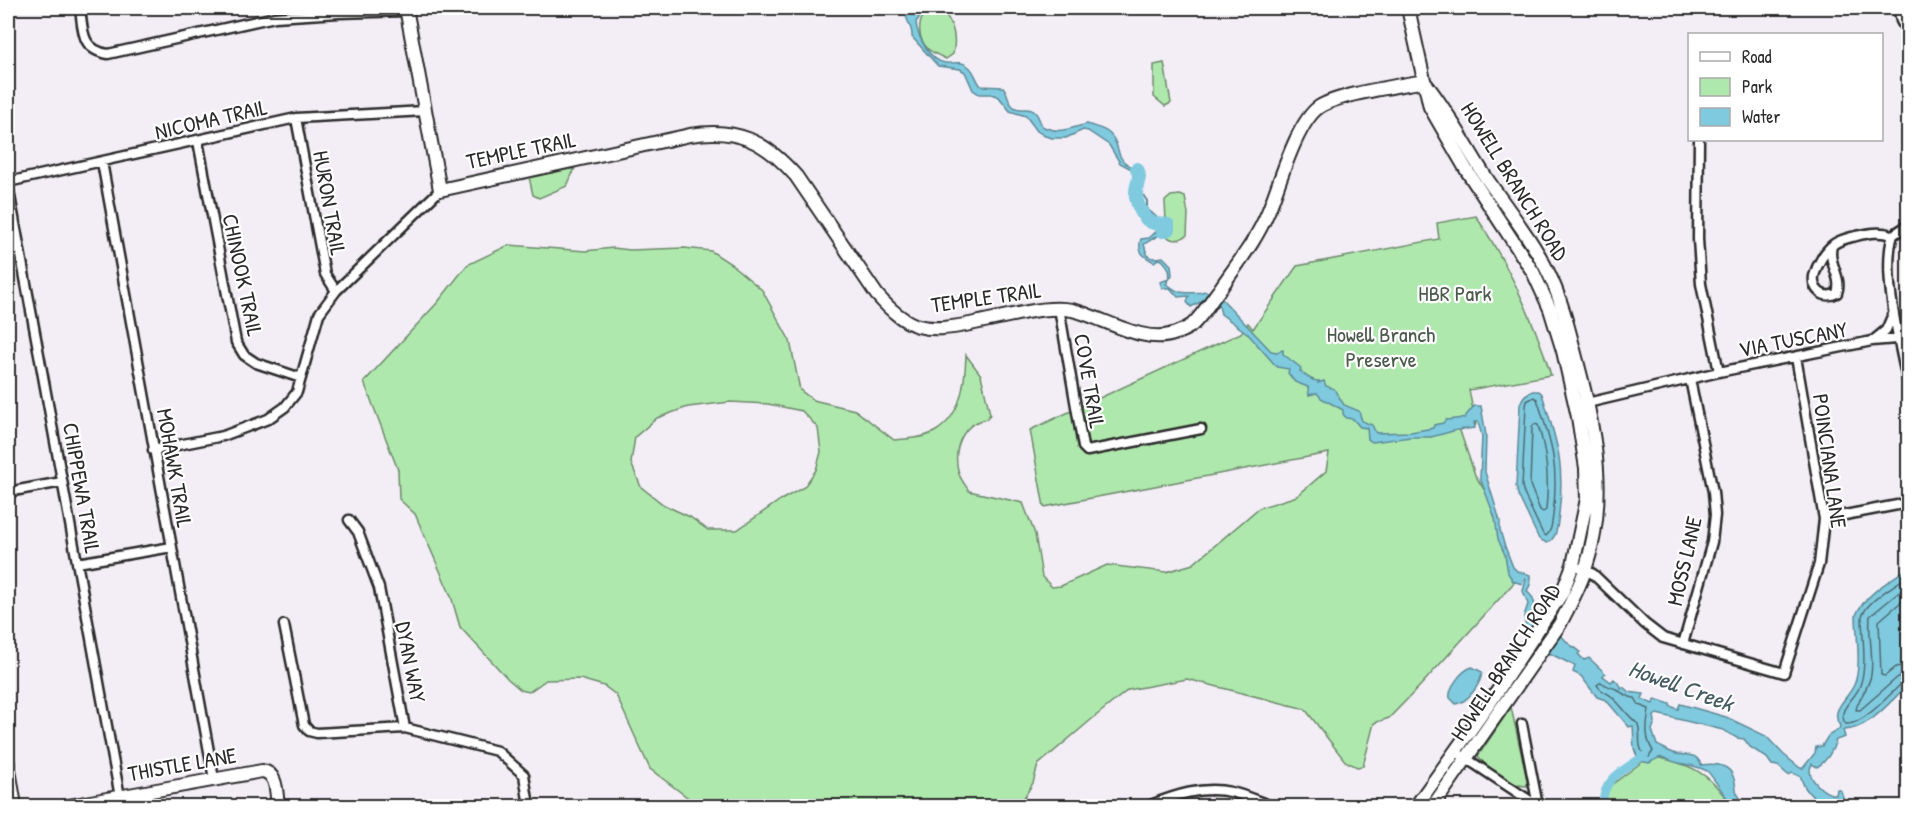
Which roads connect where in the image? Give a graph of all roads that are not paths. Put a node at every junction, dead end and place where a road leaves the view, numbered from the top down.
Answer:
1 (80, 8) edge
2 (1408, 8) edge
3 (1898, 8) edge
4 (407, 9) edge
5 (1908, 33) edge
6 (1424, 81) junction
7 (425, 111) junction
8 (296, 118) junction
9 (198, 141) junction
10 (1699, 141) edge
11 (102, 162) junction
12 (8, 184) edge
13 (440, 190) junction
14 (1908, 225) edge
15 (1893, 235) junction
16 (1832, 246) junction
17 (336, 291) junction
18 (1059, 308) junction
19 (1894, 311) junction
20 (1898, 338) junction
21 (1908, 338) edge
22 (1872, 341) junction
23 (1796, 357) junction
24 (1719, 372) junction
25 (301, 378) junction
26 (1690, 379) junction
27 (1908, 385) edge
28 (1588, 403) junction
29 (1575, 406) junction
30 (1201, 429) dead end
31 (153, 450) junction
32 (63, 482) junction
33 (8, 492) edge
34 (1908, 503) edge
35 (1824, 519) junction
36 (349, 520) dead end
37 (171, 547) junction
38 (77, 563) junction
39 (1573, 565) junction
40 (1585, 570) junction
41 (284, 625) dead end
42 (1683, 644) junction
43 (1536, 646) junction
44 (1522, 724) dead end
45 (405, 728) junction
46 (1455, 751) junction
47 (1467, 759) junction
48 (8, 763) edge
49 (214, 779) junction
50 (120, 797) junction
51 (1538, 806) edge
52 (15, 807) edge
53 (68, 807) edge
54 (278, 807) edge
55 (529, 807) edge
56 (1148, 807) edge
57 (1272, 807) edge
58 (1416, 807) edge
59 (1433, 807) edge

1 - 4 street
2 - 6 main road, HOWELL BRANCH ROAD
3 - 5 street
4 - 7 main road
6 - 18 main road, TEMPLE TRAIL
6 - 28 main road, HOWELL BRANCH ROAD
6 - 29 main road, HOWELL BRANCH ROAD
7 - 8 street, NICOMA TRAIL
7 - 13 main road
8 - 9 street, NICOMA TRAIL
8 - 17 street, HURON TRAIL
9 - 11 street, NICOMA TRAIL
9 - 25 street, CHINOOK TRAIL
10 - 24 street
11 - 12 street, NICOMA TRAIL
11 - 31 street, MOHAWK TRAIL
12 - 32 street, CHIPPEWA TRAIL
13 - 17 street
13 - 18 main road, TEMPLE TRAIL
14 - 15 street
15 - 16 street
15 - 19 street
16 - 16 street
17 - 25 street
18 - 30 street, COVE TRAIL
19 - 20 street
19 - 22 street
20 - 21 street, VIA TUSCANY
20 - 22 street, VIA TUSCANY
20 - 27 street
22 - 23 street, VIA TUSCANY
23 - 24 street, VIA TUSCANY
23 - 35 street, POINCIANA LANE
24 - 26 street, VIA TUSCANY
25 - 31 street
26 - 28 street, VIA TUSCANY
26 - 42 street, MOSS LANE
28 - 29 street, VIA TUSCANY
28 - 40 main road, HOWELL BRANCH ROAD
29 - 39 main road, HOWELL BRANCH ROAD
31 - 37 street, MOHAWK TRAIL
32 - 33 street
32 - 38 street, CHIPPEWA TRAIL
34 - 35 street
35 - 42 street, POINCIANA LANE
36 - 45 street, DYAN WAY
37 - 38 street
37 - 49 street, MOHAWK TRAIL
38 - 50 street, CHIPPEWA TRAIL
39 - 40 street
39 - 43 main road, HOWELL BRANCH ROAD
40 - 42 street
40 - 43 main road, HOWELL BRANCH ROAD
41 - 45 street
43 - 46 main road, HOWELL BRANCH ROAD
43 - 47 main road, HOWELL BRANCH ROAD
44 - 51 street
45 - 55 street, DYAN WAY
46 - 47 street
46 - 58 main road, HOWELL BRANCH ROAD
47 - 51 street, HOWELL BRANCH ROAD
47 - 59 main road
48 - 52 main road
49 - 50 main road, THISTLE LANE
49 - 54 main road, THISTLE LANE
50 - 53 main road, THISTLE LANE
56 - 57 street

